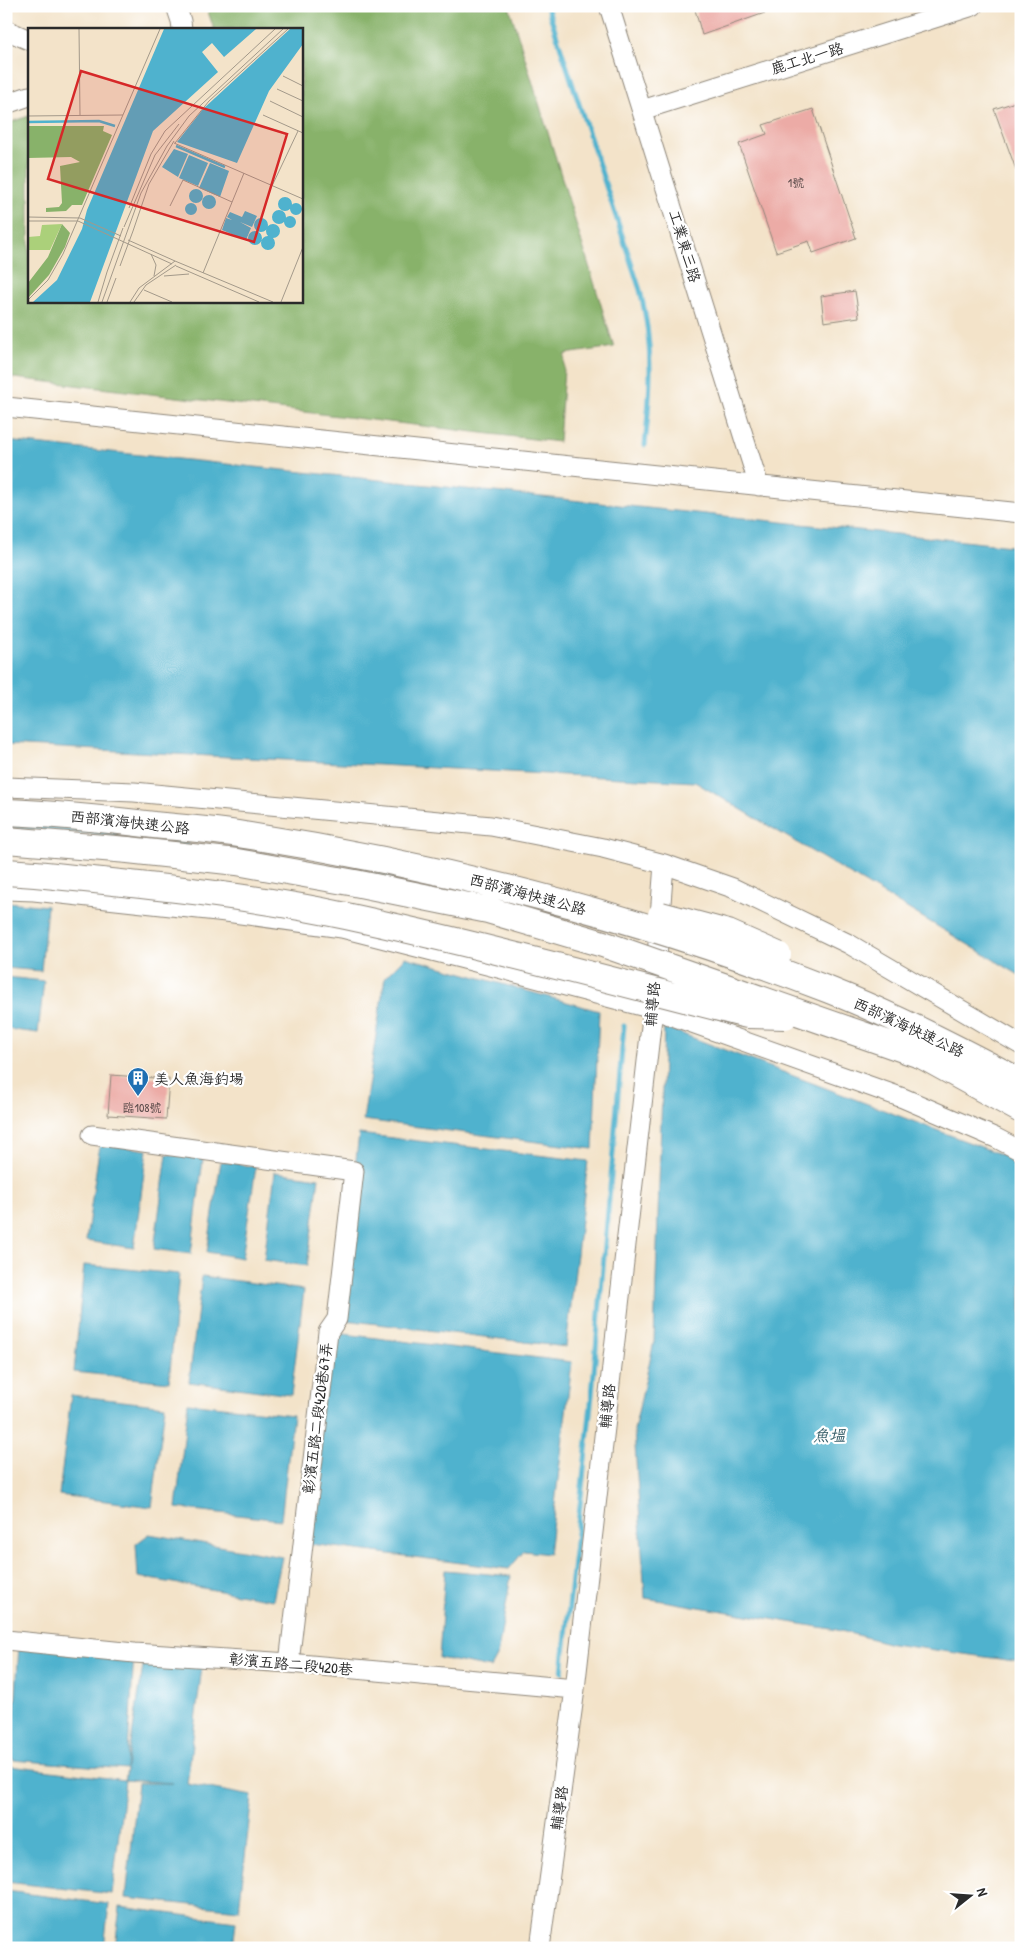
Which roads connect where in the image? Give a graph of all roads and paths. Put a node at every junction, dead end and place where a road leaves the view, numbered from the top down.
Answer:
1 (176, 6) edge
2 (608, 6) edge
3 (973, 6) edge
4 (182, 28) edge
5 (6, 30) edge
6 (28, 40) edge
7 (28, 96) edge
8 (6, 104) edge
9 (642, 110) junction
10 (6, 407) edge
11 (759, 486) junction
12 (1021, 513) edge
13 (6, 788) edge
14 (6, 802) edge
15 (6, 812) edge
16 (6, 840) edge
17 (664, 864) junction
18 (6, 872) edge
19 (6, 890) edge
20 (830, 991) junction
21 (652, 1009) junction
22 (811, 1016) junction
23 (1021, 1045) edge
24 (1021, 1082) edge
25 (1021, 1110) edge
26 (92, 1134) dead end
27 (1021, 1151) edge
28 (6, 1640) edge
29 (289, 1663) junction
30 (575, 1689) junction
31 (540, 1948) edge

1 - 4 street
2 - 9 street, 工業東三路
3 - 9 street, 鹿工北一路
5 - 6 street
7 - 8 street
9 - 11 street, 工業東三路
10 - 11 street
11 - 12 street
13 - 17 street
14 - 20 highway, bridge
15 - 20 highway, 西部濱海快速公路, bridge
16 - 22 highway, 西部濱海快速公路, bridge
17 - 21 street, 輔導路
17 - 23 street
18 - 22 highway, bridge
19 - 21 street
20 - 24 highway, 西部濱海快速公路, bridge
21 - 27 street
21 - 30 street, 輔導路
22 - 25 highway, 西部濱海快速公路, bridge
26 - 29 street, 彰濱五路二段420巷67弄
28 - 29 street, 彰濱五路二段420巷
29 - 30 street, 彰濱五路二段420巷
30 - 31 street, 輔導路

